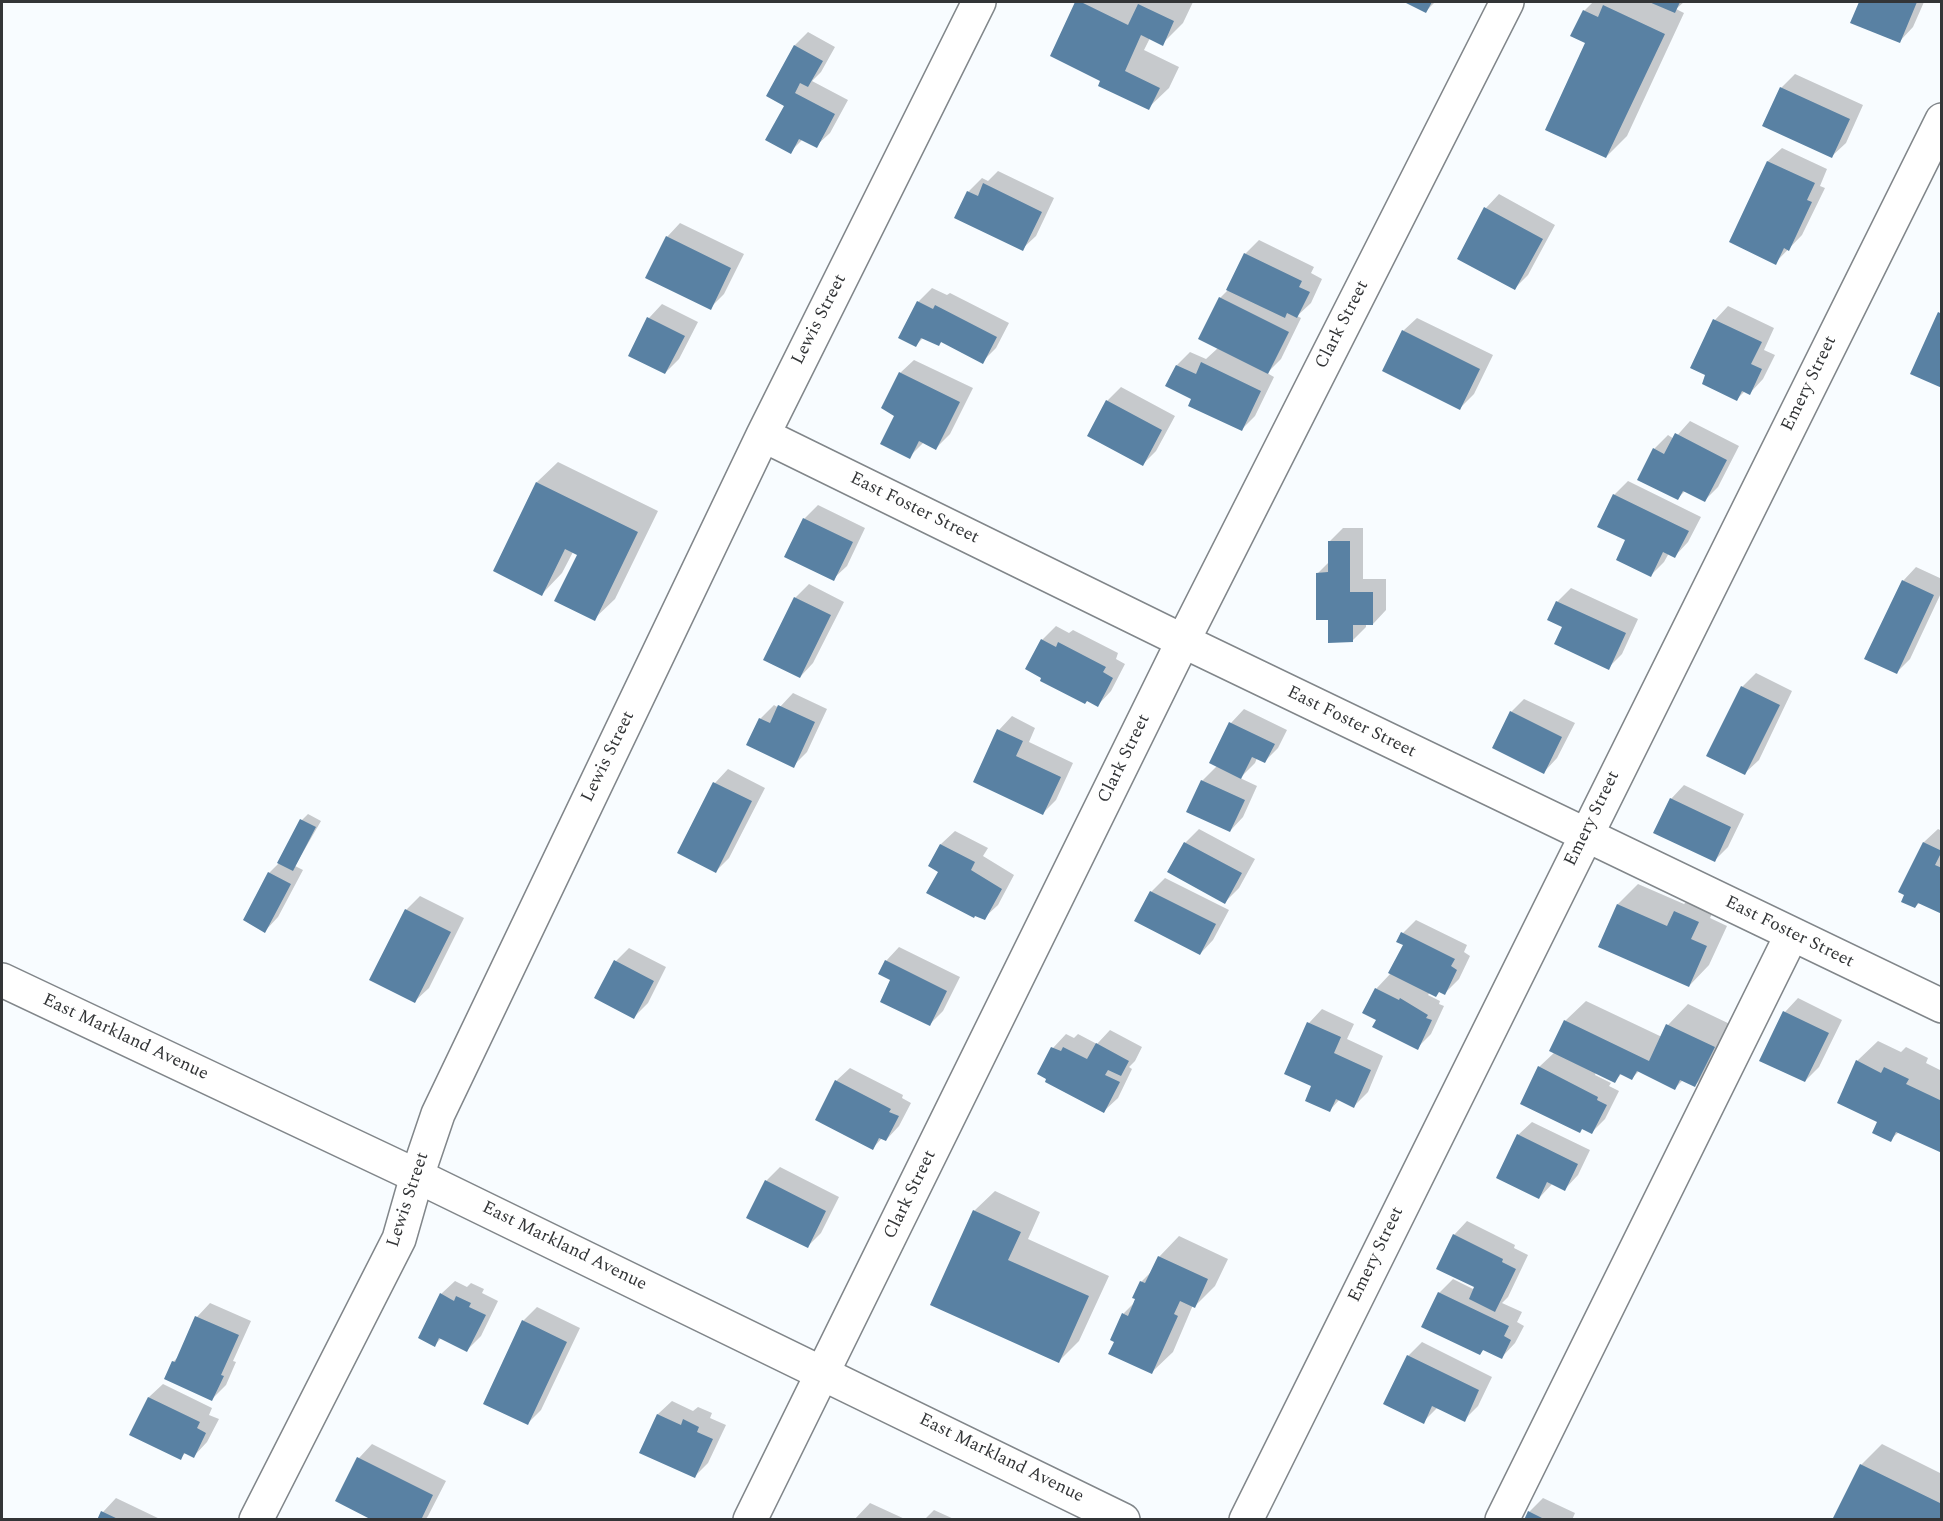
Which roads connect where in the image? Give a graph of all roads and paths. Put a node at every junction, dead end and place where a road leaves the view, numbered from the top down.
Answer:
1 (979, 2) edge
2 (1507, 2) edge
3 (1941, 120) edge
4 (763, 435) junction
5 (1183, 641) junction
6 (1585, 836) junction
7 (1792, 934) junction
8 (2, 980) edge
9 (1941, 1006) edge
10 (417, 1176) junction
11 (823, 1372) junction
12 (256, 1520) edge
13 (750, 1520) edge
14 (1123, 1520) edge
15 (1246, 1520) edge
16 (1502, 1520) edge

1 - 4 street, Lewis Street
2 - 5 street, Clark Street
3 - 6 street, Emery Street
4 - 5 street, East Foster Street
4 - 10 street, Lewis Street
5 - 6 street, East Foster Street
5 - 11 street, Clark Street
6 - 7 street, East Foster Street
6 - 15 street, Emery Street
7 - 9 street, East Foster Street
7 - 16 street
8 - 10 street, East Markland Avenue
10 - 11 street, East Markland Avenue
10 - 12 street, Lewis Street
11 - 13 street, Clark Street
11 - 14 street, East Markland Avenue

